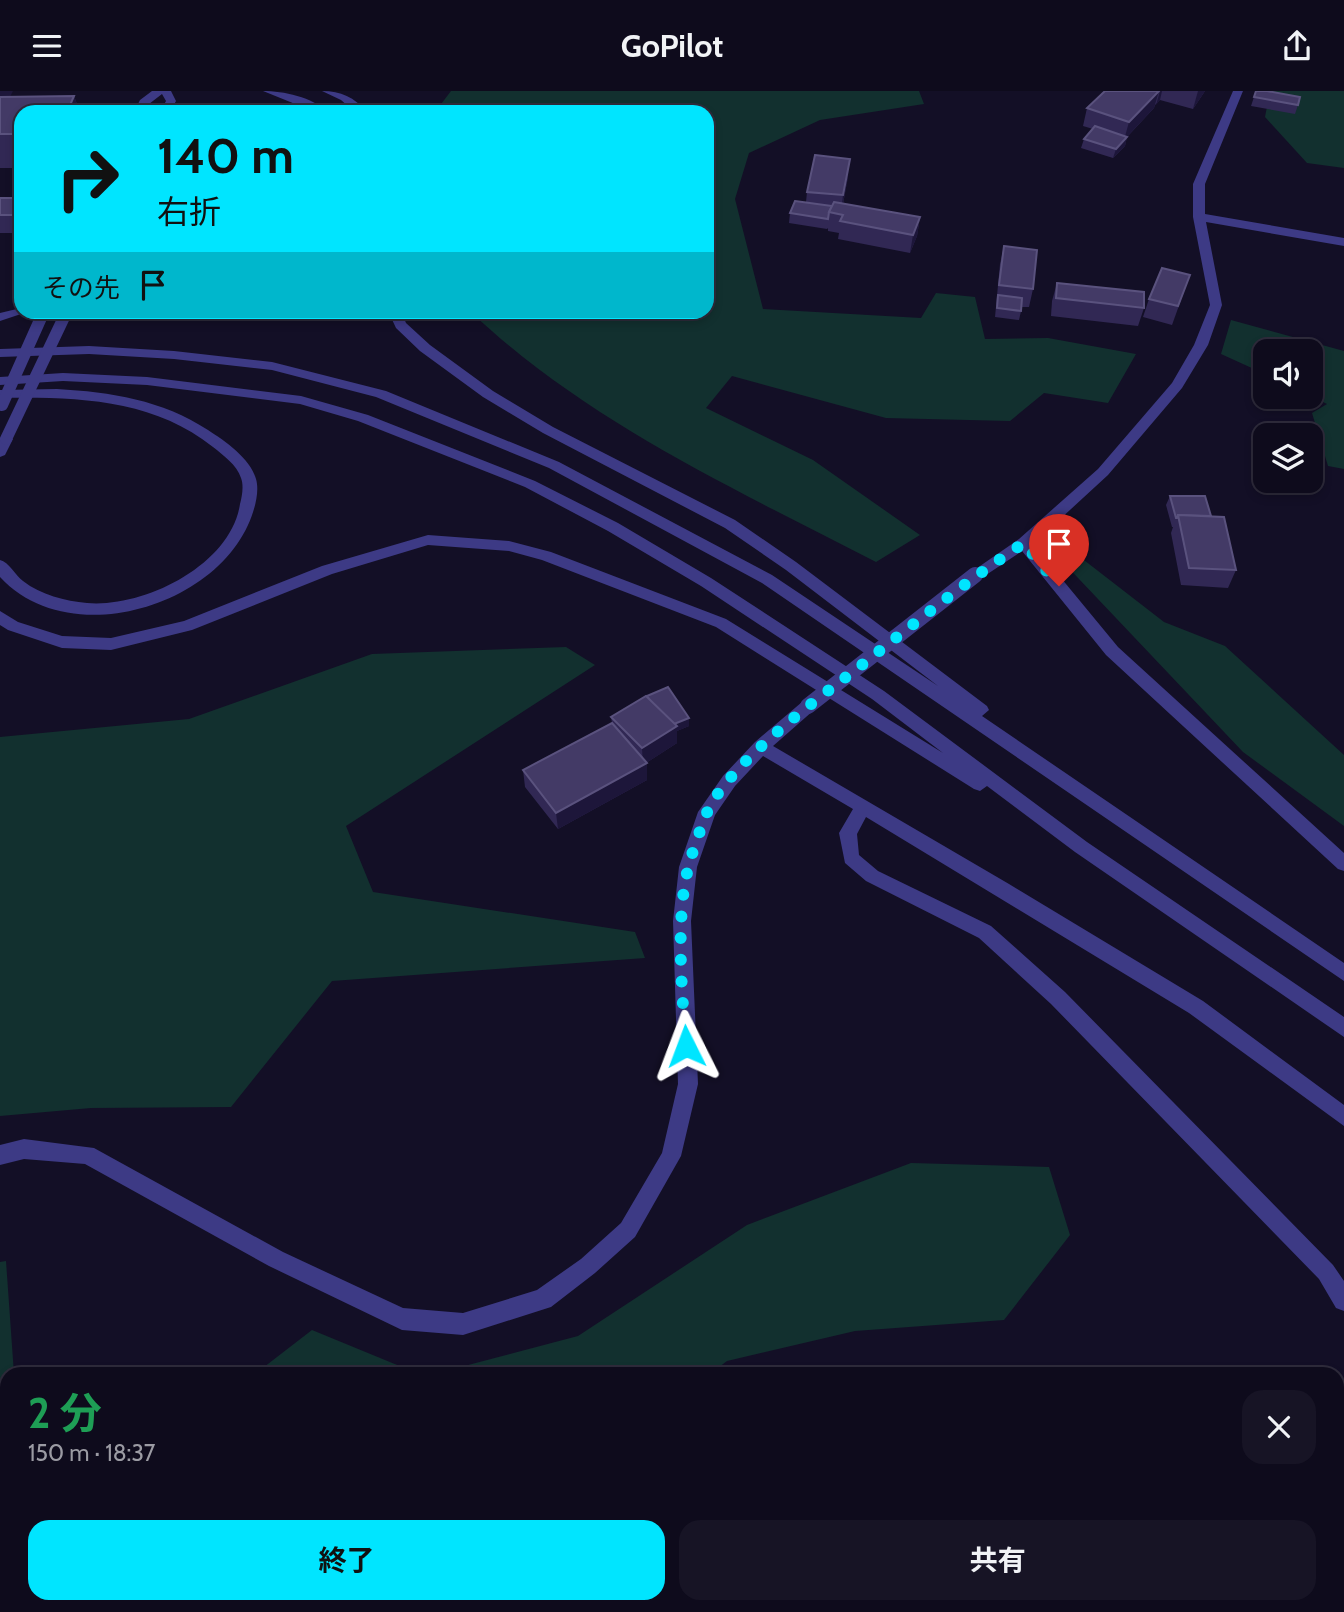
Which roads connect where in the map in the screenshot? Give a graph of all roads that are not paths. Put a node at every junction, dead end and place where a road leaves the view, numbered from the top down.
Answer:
1 (159, 91) edge
2 (268, 91) edge
3 (327, 91) edge
4 (1238, 91) edge
5 (142, 105) edge
6 (309, 105) edge
7 (354, 105) edge
8 (1199, 217) junction
9 (1344, 242) edge
10 (40, 319) edge
11 (63, 319) edge
12 (398, 319) edge
13 (0, 353) edge
14 (0, 381) edge
15 (1, 403) edge
16 (3, 446) edge
17 (1024, 543) junction
18 (0, 565) edge
19 (0, 617) edge
20 (761, 747) junction
21 (863, 808) junction
22 (1142, 831) junction
23 (1081, 847) junction
24 (1344, 864) edge
25 (1344, 973) edge
26 (1344, 1028) edge
27 (1344, 1117) edge
28 (0, 1155) edge
29 (1344, 1300) edge

1 - 5 street
2 - 6 street
3 - 7 street
4 - 8 street
8 - 9 street
8 - 17 street
10 - 15 street, bridge
11 - 16 street, bridge
12 - 22 street
13 - 22 street
14 - 23 street
15 - 18 street
17 - 20 street, bridge
17 - 24 street
19 - 23 street
20 - 21 street
20 - 28 street
21 - 27 street
21 - 29 street
22 - 25 street
23 - 26 street

